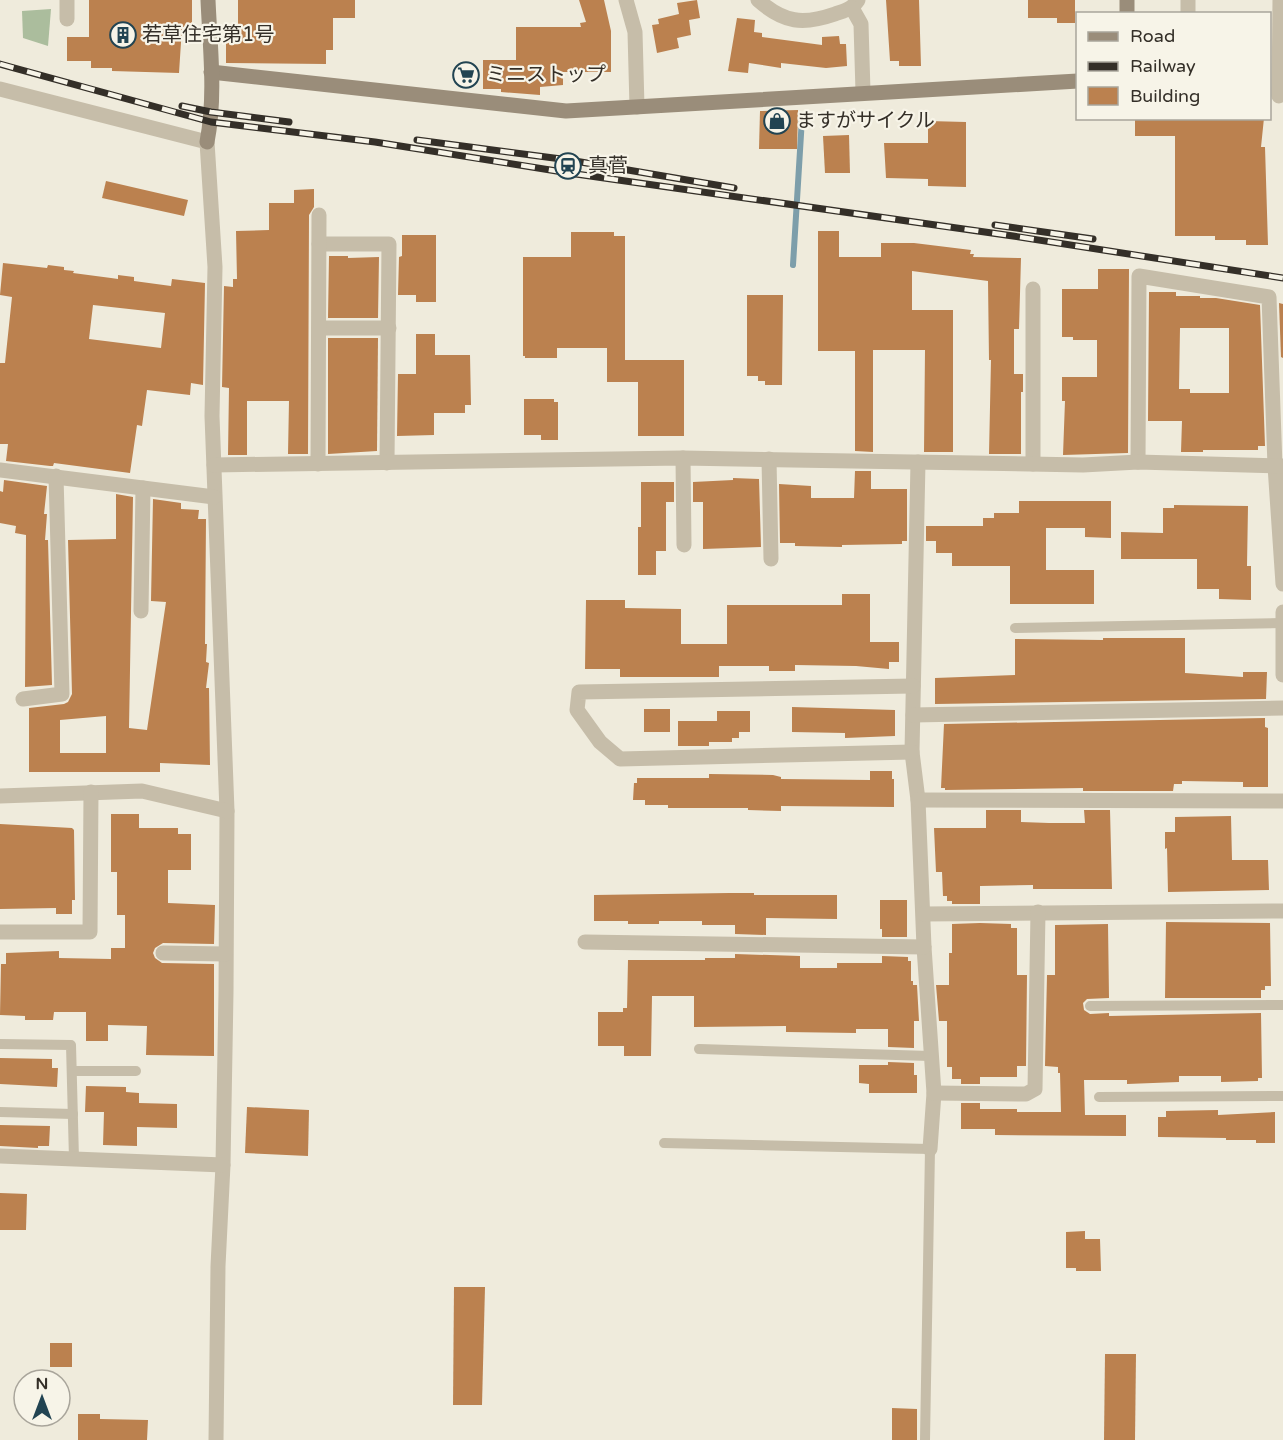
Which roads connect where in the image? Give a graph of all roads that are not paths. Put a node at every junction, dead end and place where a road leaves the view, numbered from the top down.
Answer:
1 (68, 0) edge
2 (208, 0) edge
3 (626, 0) edge
4 (758, 0) edge
5 (1280, 0) edge
6 (855, 4) edge
7 (67, 19) dead end
8 (211, 72) junction
9 (1076, 81) edge
10 (0, 89) edge
11 (863, 92) junction
12 (1277, 96) edge
13 (637, 107) junction
14 (207, 142) junction
15 (319, 215) dead end
16 (319, 244) junction
17 (1033, 289) dead end
18 (319, 328) junction
19 (389, 328) junction
20 (1277, 371) edge
21 (683, 458) junction
22 (769, 459) junction
23 (918, 462) junction
24 (1138, 462) junction
25 (387, 463) junction
26 (318, 464) junction
27 (1033, 464) junction
28 (214, 465) junction
29 (1279, 466) edge
30 (0, 470) edge
31 (56, 476) junction
32 (143, 488) junction
33 (214, 497) junction
34 (684, 545) dead end
35 (771, 559) dead end
36 (1283, 584) edge
37 (141, 611) dead end
38 (1282, 617) edge
39 (1015, 628) dead end
40 (1283, 675) edge
41 (913, 686) junction
42 (23, 699) dead end
43 (1283, 708) edge
44 (913, 715) junction
45 (912, 752) junction
46 (91, 792) junction
47 (0, 796) edge
48 (918, 800) junction
49 (1283, 801) edge
50 (227, 811) junction
51 (1283, 911) edge
52 (1038, 912) junction
53 (924, 914) junction
54 (0, 932) edge
55 (585, 942) dead end
56 (924, 946) junction
57 (163, 952) dead end
58 (225, 954) junction
59 (1283, 1005) edge
60 (1090, 1006) dead end
61 (0, 1044) edge
62 (699, 1049) dead end
63 (930, 1056) junction
64 (72, 1071) junction
65 (136, 1071) dead end
66 (934, 1093) junction
67 (1283, 1096) edge
68 (1099, 1097) dead end
69 (0, 1112) edge
70 (73, 1114) junction
71 (664, 1143) dead end
72 (930, 1149) junction
73 (0, 1156) edge
74 (74, 1159) junction
75 (223, 1165) junction
76 (216, 1440) edge
77 (925, 1440) edge

1 - 7 street
2 - 8 street
3 - 13 street
4 - 6 street
5 - 12 street
6 - 11 street
8 - 13 street
8 - 14 street
9 - 11 street
10 - 14 street
11 - 13 street
14 - 28 street
15 - 16 street
16 - 18 street
16 - 19 street
17 - 27 street
18 - 19 street
18 - 26 street
19 - 25 street
20 - 24 street
20 - 29 street
21 - 22 street
21 - 25 street
21 - 34 street
22 - 23 street
22 - 35 street
23 - 27 street
23 - 41 street
24 - 27 street
24 - 29 street
25 - 26 street
26 - 28 street
28 - 33 street
29 - 36 street
30 - 31 street
31 - 32 street
31 - 42 street
32 - 33 street
32 - 37 street
33 - 50 street
38 - 39 lane
38 - 40 street
41 - 44 street
41 - 45 street
43 - 44 street
44 - 45 street
45 - 48 street
46 - 47 street
46 - 50 street
46 - 54 street
48 - 49 street
48 - 53 street
50 - 58 street
51 - 52 street
52 - 53 street
52 - 66 street
53 - 56 street
55 - 56 street
56 - 63 street
57 - 58 street
58 - 75 street
59 - 60 lane
61 - 64 lane
62 - 63 lane
63 - 66 street
64 - 65 lane
64 - 70 lane
66 - 72 street
67 - 68 lane
69 - 70 lane
70 - 74 lane
71 - 72 lane
72 - 77 lane
73 - 74 street
74 - 75 street
75 - 76 street

